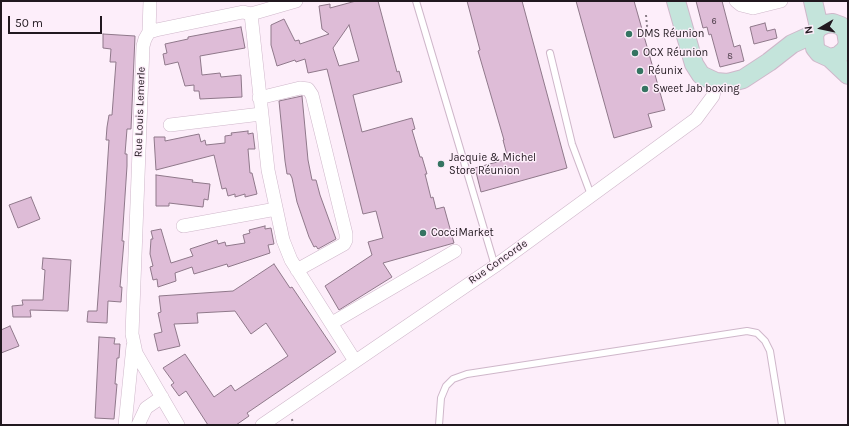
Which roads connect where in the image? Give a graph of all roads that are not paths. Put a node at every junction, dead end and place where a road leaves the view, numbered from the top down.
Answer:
1 (150, 1) edge
2 (296, 1) edge
3 (416, 1) edge
4 (676, 1) edge
5 (736, 1) edge
6 (781, 1) edge
7 (813, 1) edge
8 (823, 1) edge
9 (251, 14) junction
10 (822, 28) junction
11 (149, 32) junction
12 (847, 52) edge
13 (550, 54) dead end
14 (824, 56) junction
15 (769, 62) junction
16 (848, 75) edge
17 (716, 82) junction
18 (259, 98) junction
19 (261, 114) junction
20 (170, 125) dead end
21 (591, 195) junction
22 (276, 209) junction
23 (183, 226) dead end
24 (455, 252) dead end
25 (495, 266) junction
26 (297, 270) junction
27 (332, 323) junction
28 (133, 344) junction
29 (355, 361) junction
30 (162, 397) junction
31 (125, 425) edge
32 (138, 425) edge
33 (178, 425) edge
34 (262, 425) edge
35 (439, 425) edge
36 (782, 425) edge

1 - 11 street, Rue Louis Lemerle
2 - 9 street
3 - 25 lane
4 - 17 main road
5 - 6 street
7 - 10 main road
8 - 10 main road
9 - 11 street
9 - 18 street
10 - 12 main road
10 - 14 main road
10 - 15 main road
11 - 28 street, Rue Louis Lemerle
12 - 14 main road
13 - 21 lane
14 - 15 main road
14 - 16 main road
15 - 17 main road
17 - 21 street, Rue Concorde
18 - 19 street
18 - 26 street
19 - 20 street
19 - 22 street
21 - 25 street, Rue Concorde
22 - 23 street
22 - 26 street
24 - 27 street
25 - 29 street, Rue Concorde
26 - 27 street
27 - 29 street
28 - 30 street, Rue Louis Lemerle
28 - 31 street, Rue Louis Lemerle
29 - 34 street, Rue Concorde
30 - 32 street
30 - 33 street, Rue Louis Lemerle
35 - 36 lane

